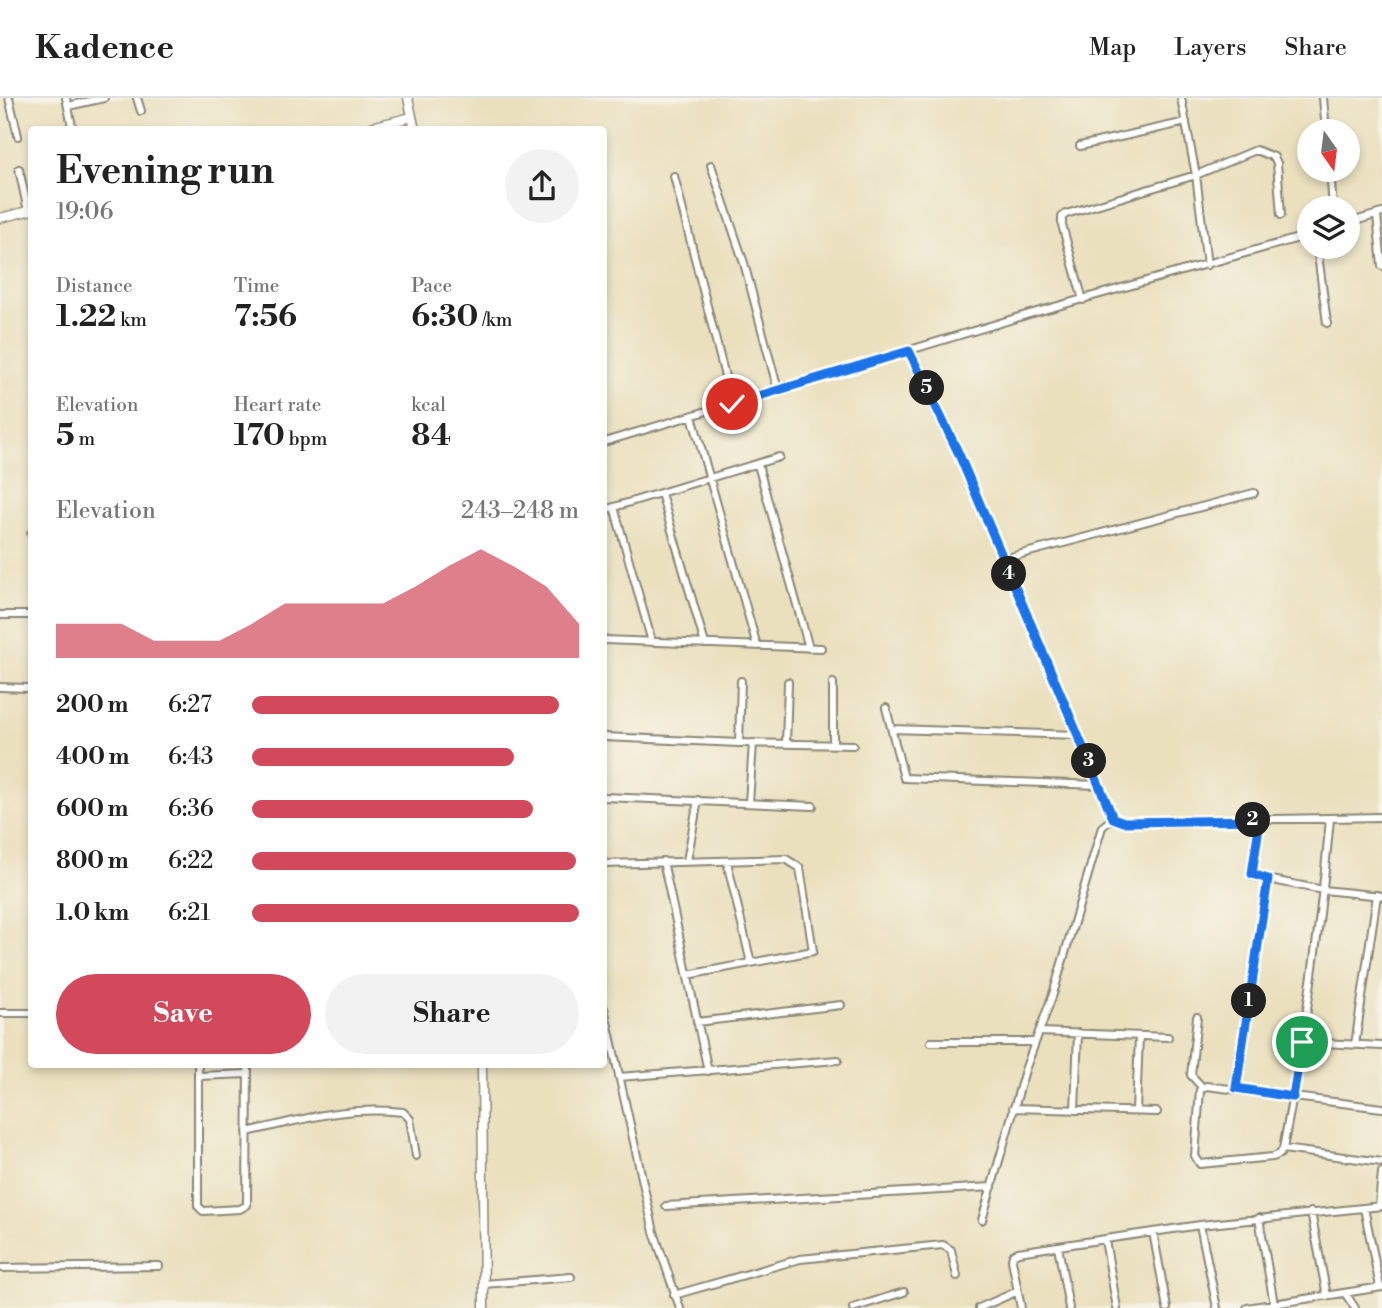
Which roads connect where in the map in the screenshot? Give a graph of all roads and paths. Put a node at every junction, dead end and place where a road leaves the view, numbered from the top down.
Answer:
1 (9, 98) edge
2 (66, 98) edge
3 (104, 98) edge
4 (137, 98) edge
5 (408, 98) edge
6 (1181, 98) edge
7 (1323, 98) edge
8 (68, 106) junction
9 (141, 111) dead end
10 (412, 117) junction
11 (1325, 119) edge
12 (1185, 122) junction
13 (72, 126) dead end
14 (375, 126) edge
15 (414, 126) edge
16 (18, 136) dead end
17 (1080, 146) dead end
18 (711, 165) dead end
19 (19, 169) dead end
20 (1196, 175) junction
21 (674, 176) dead end
22 (28, 203) edge
23 (28, 211) edge
24 (1380, 214) edge
25 (1281, 215) dead end
26 (0, 218) edge
27 (1360, 220) edge
28 (1297, 238) edge
29 (1319, 259) edge
30 (1207, 265) junction
31 (1382, 266) edge
32 (1083, 300) junction
33 (1327, 323) dead end
34 (909, 351) junction
35 (778, 390) junction
36 (732, 404) junction
37 (692, 416) junction
38 (607, 441) edge
39 (779, 457) dead end
40 (758, 465) junction
41 (709, 478) junction
42 (661, 493) junction
43 (1254, 493) dead end
44 (614, 507) junction
45 (607, 509) edge
46 (1003, 559) junction
47 (0, 615) edge
48 (28, 615) edge
49 (607, 640) edge
50 (652, 642) junction
51 (705, 644) junction
52 (757, 646) junction
53 (809, 648) junction
54 (821, 648) dead end
55 (741, 681) dead end
56 (788, 682) dead end
57 (833, 682) dead end
58 (0, 687) edge
59 (27, 688) dead end
60 (886, 708) dead end
61 (892, 729) junction
62 (1078, 735) junction
63 (607, 737) edge
64 (739, 743) junction
65 (752, 743) junction
66 (786, 744) junction
67 (833, 744) junction
68 (853, 745) dead end
69 (1099, 785) junction
70 (607, 797) edge
71 (698, 800) junction
72 (749, 803) junction
73 (813, 806) dead end
74 (1382, 817) edge
75 (1113, 818) junction
76 (1330, 819) junction
77 (1260, 820) junction
78 (663, 861) junction
79 (687, 861) junction
80 (727, 862) junction
81 (607, 864) edge
82 (1268, 879) junction
83 (1323, 890) junction
84 (1379, 896) edge
85 (751, 963) junction
86 (688, 975) junction
87 (841, 1006) dead end
88 (0, 1013) edge
89 (28, 1013) edge
90 (1197, 1017) dead end
91 (607, 1022) edge
92 (697, 1022) junction
93 (1040, 1032) junction
94 (1078, 1033) junction
95 (1139, 1036) junction
96 (1168, 1037) dead end
97 (931, 1042) dead end
98 (1035, 1042) junction
99 (1302, 1042) junction
100 (1355, 1045) junction
101 (1382, 1046) edge
102 (838, 1060) dead end
103 (198, 1068) edge
104 (248, 1068) edge
105 (482, 1068) edge
106 (708, 1071) junction
107 (248, 1074) junction
108 (198, 1076) junction
109 (619, 1077) junction
110 (1202, 1087) junction
111 (1236, 1088) junction
112 (1293, 1097) junction
113 (1013, 1108) junction
114 (1382, 1108) edge
115 (1075, 1110) junction
116 (1136, 1111) junction
117 (1157, 1112) dead end
118 (247, 1132) junction
119 (1283, 1149) junction
120 (415, 1156) dead end
121 (1382, 1162) edge
122 (1382, 1172) edge
123 (992, 1187) junction
124 (666, 1206) dead end
125 (1380, 1206) edge
126 (1364, 1208) junction
127 (1311, 1212) junction
128 (1259, 1218) junction
129 (982, 1220) dead end
130 (1200, 1225) junction
131 (1153, 1232) junction
132 (1105, 1240) junction
133 (1058, 1246) junction
134 (159, 1266) dead end
135 (0, 1268) edge
136 (957, 1276) dead end
137 (571, 1278) dead end
138 (484, 1284) junction
139 (1381, 1287) edge
140 (904, 1292) dead end
141 (1018, 1292) junction
142 (1345, 1293) junction
143 (674, 1294) junction
144 (1327, 1296) junction
145 (1274, 1304) junction
146 (1292, 1305) edge
147 (484, 1308) edge
148 (680, 1308) edge
149 (853, 1308) edge
150 (979, 1308) edge
151 (1021, 1308) edge
152 (1069, 1308) edge
153 (1117, 1308) edge
154 (1167, 1308) edge
155 (1217, 1308) edge
156 (1247, 1308) edge
157 (1355, 1308) edge

1 - 16 street
2 - 8 street
3 - 8 street
4 - 9 street
5 - 10 main road
6 - 12 street
7 - 11 street
8 - 13 street
10 - 14 main road
10 - 15 main road
12 - 17 street
12 - 20 street
18 - 35 street
19 - 22 street
20 - 25 street
20 - 30 street
20 - 32 street
21 - 36 street
23 - 26 main road
24 - 27 street
24 - 31 street
28 - 30 street
29 - 33 street
30 - 32 street
32 - 34 street
34 - 35 street
34 - 46 street
35 - 36 street
36 - 37 street
37 - 38 street
37 - 41 street
39 - 40 street
40 - 41 street
40 - 53 street
41 - 42 street
41 - 52 street
42 - 44 street
42 - 51 street
43 - 46 street
44 - 45 street
44 - 50 street
46 - 62 street
47 - 48 street
49 - 50 street
50 - 51 street
51 - 52 street
52 - 53 street
53 - 54 street
55 - 64 street
56 - 66 street
57 - 67 street
58 - 59 street
60 - 61 street
61 - 62 street
61 - 69 street
62 - 69 street
63 - 64 street
64 - 65 street
65 - 66 street
65 - 72 street
66 - 67 street
67 - 68 street
69 - 75 street
70 - 71 street
71 - 72 street
71 - 79 street
72 - 73 street
74 - 76 street
75 - 77 street
75 - 93 street
76 - 77 street
76 - 83 street
77 - 82 street
78 - 79 street
78 - 81 street
78 - 86 street
79 - 80 street
80 - 85 street
80 - 85 street
82 - 83 street
82 - 111 street
83 - 84 street
83 - 99 street
84 - 100 street
85 - 86 street
86 - 92 street
87 - 92 street
88 - 89 street
90 - 110 street
91 - 109 street
92 - 106 street
93 - 94 street
93 - 98 street
94 - 95 street
94 - 115 street
95 - 96 street
95 - 116 street
97 - 98 street
98 - 113 street
99 - 100 street
99 - 112 street
100 - 101 street
102 - 106 street
103 - 108 street
104 - 107 street
105 - 138 main road
106 - 109 street
107 - 108 street
107 - 118 street
108 - 118 street
109 - 143 street
110 - 111 street
110 - 119 street
111 - 112 street
112 - 114 street
112 - 119 street
113 - 115 street
113 - 123 street
115 - 116 street
116 - 117 street
118 - 120 street
119 - 121 street
122 - 125 street
123 - 124 street
123 - 129 street
125 - 126 street
126 - 127 street
126 - 139 street
127 - 128 street
127 - 144 street
128 - 130 street
128 - 145 street
130 - 131 street
130 - 155 street
131 - 132 street
131 - 154 street
132 - 133 street
132 - 153 street
133 - 141 street
133 - 152 street
134 - 135 street
136 - 143 street
137 - 138 street
138 - 147 main road
139 - 142 street
140 - 149 street
141 - 150 street
141 - 151 street
142 - 144 street
142 - 157 street
143 - 148 street
144 - 146 street
145 - 146 street
145 - 156 street

